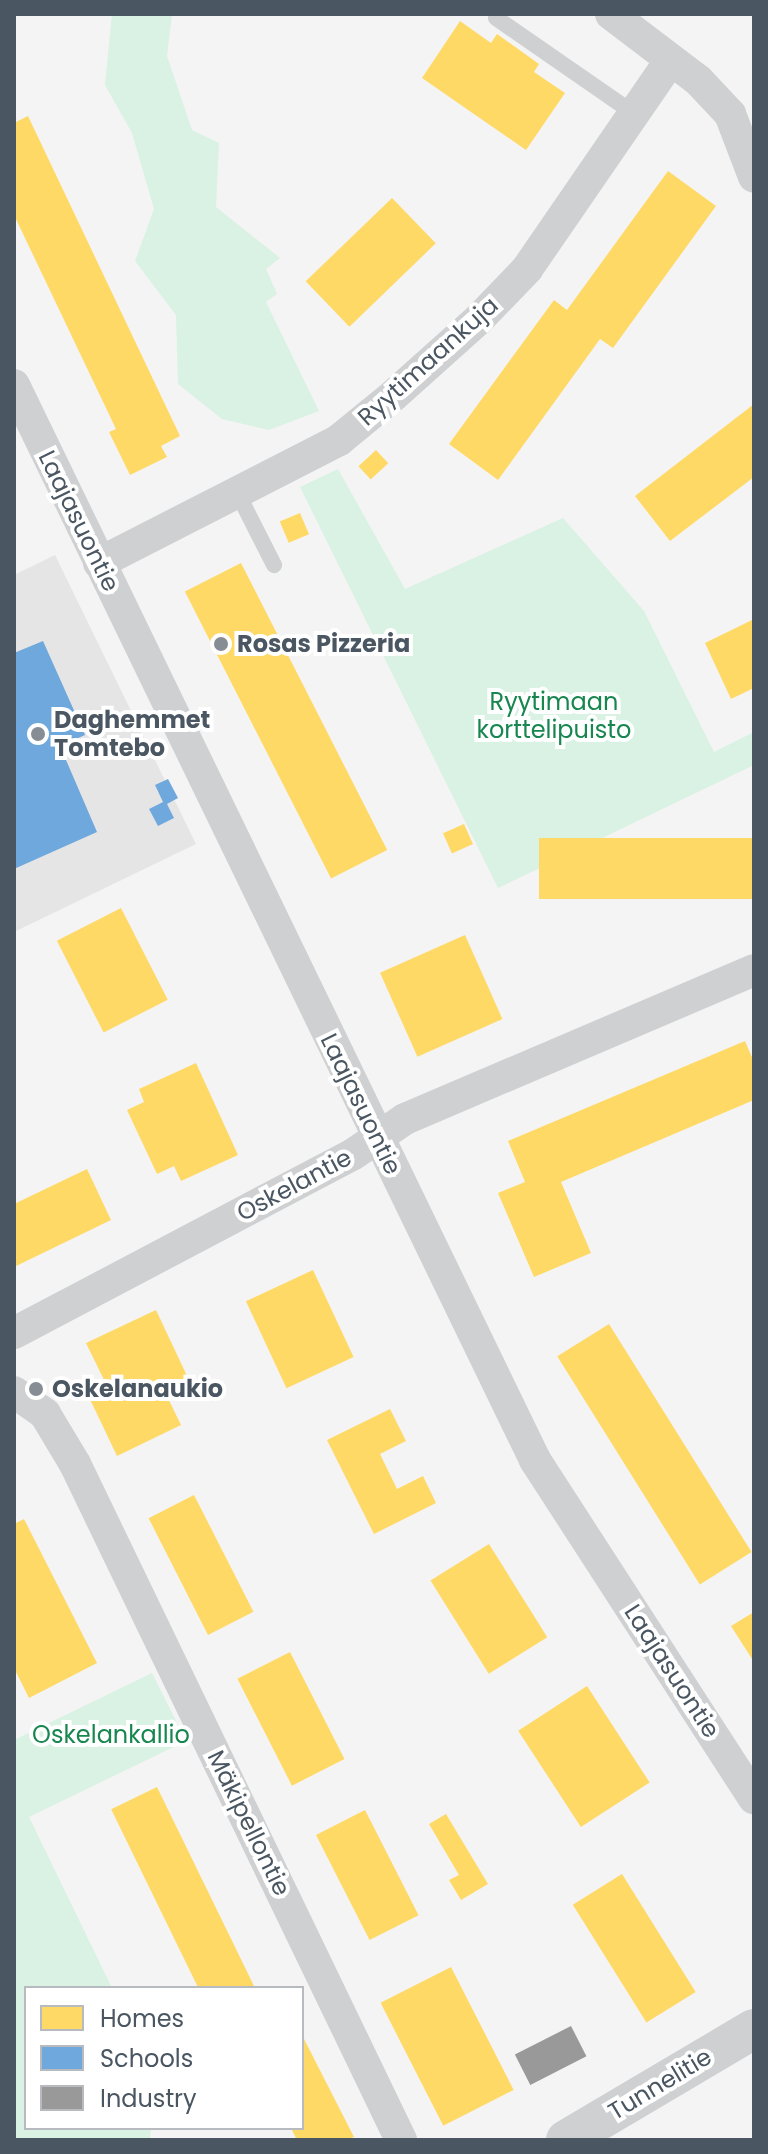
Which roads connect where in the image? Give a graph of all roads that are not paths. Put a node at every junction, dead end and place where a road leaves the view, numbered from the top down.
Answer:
1 (611, 14) edge
2 (496, 18) dead end
3 (670, 61) junction
4 (632, 112) junction
5 (754, 177) edge
6 (14, 385) edge
7 (237, 492) junction
8 (99, 563) junction
9 (274, 565) dead end
10 (754, 970) edge
11 (377, 1140) junction
12 (14, 1333) edge
13 (14, 1392) edge
14 (754, 1798) edge
15 (754, 2029) edge
16 (401, 2140) edge
17 (566, 2140) edge

1 - 3 street
2 - 4 lane
3 - 4 street, Ryytimaankuja
3 - 5 street
4 - 7 street, Ryytimaankuja
6 - 8 street, Laajasuontie
7 - 8 street, Ryytimaankuja
7 - 9 lane
8 - 11 street, Laajasuontie
10 - 11 street, Oskelantie
11 - 12 street, Oskelantie
11 - 14 street, Laajasuontie
13 - 16 street, Mäkipellontie
15 - 17 street, Tunnelitie

